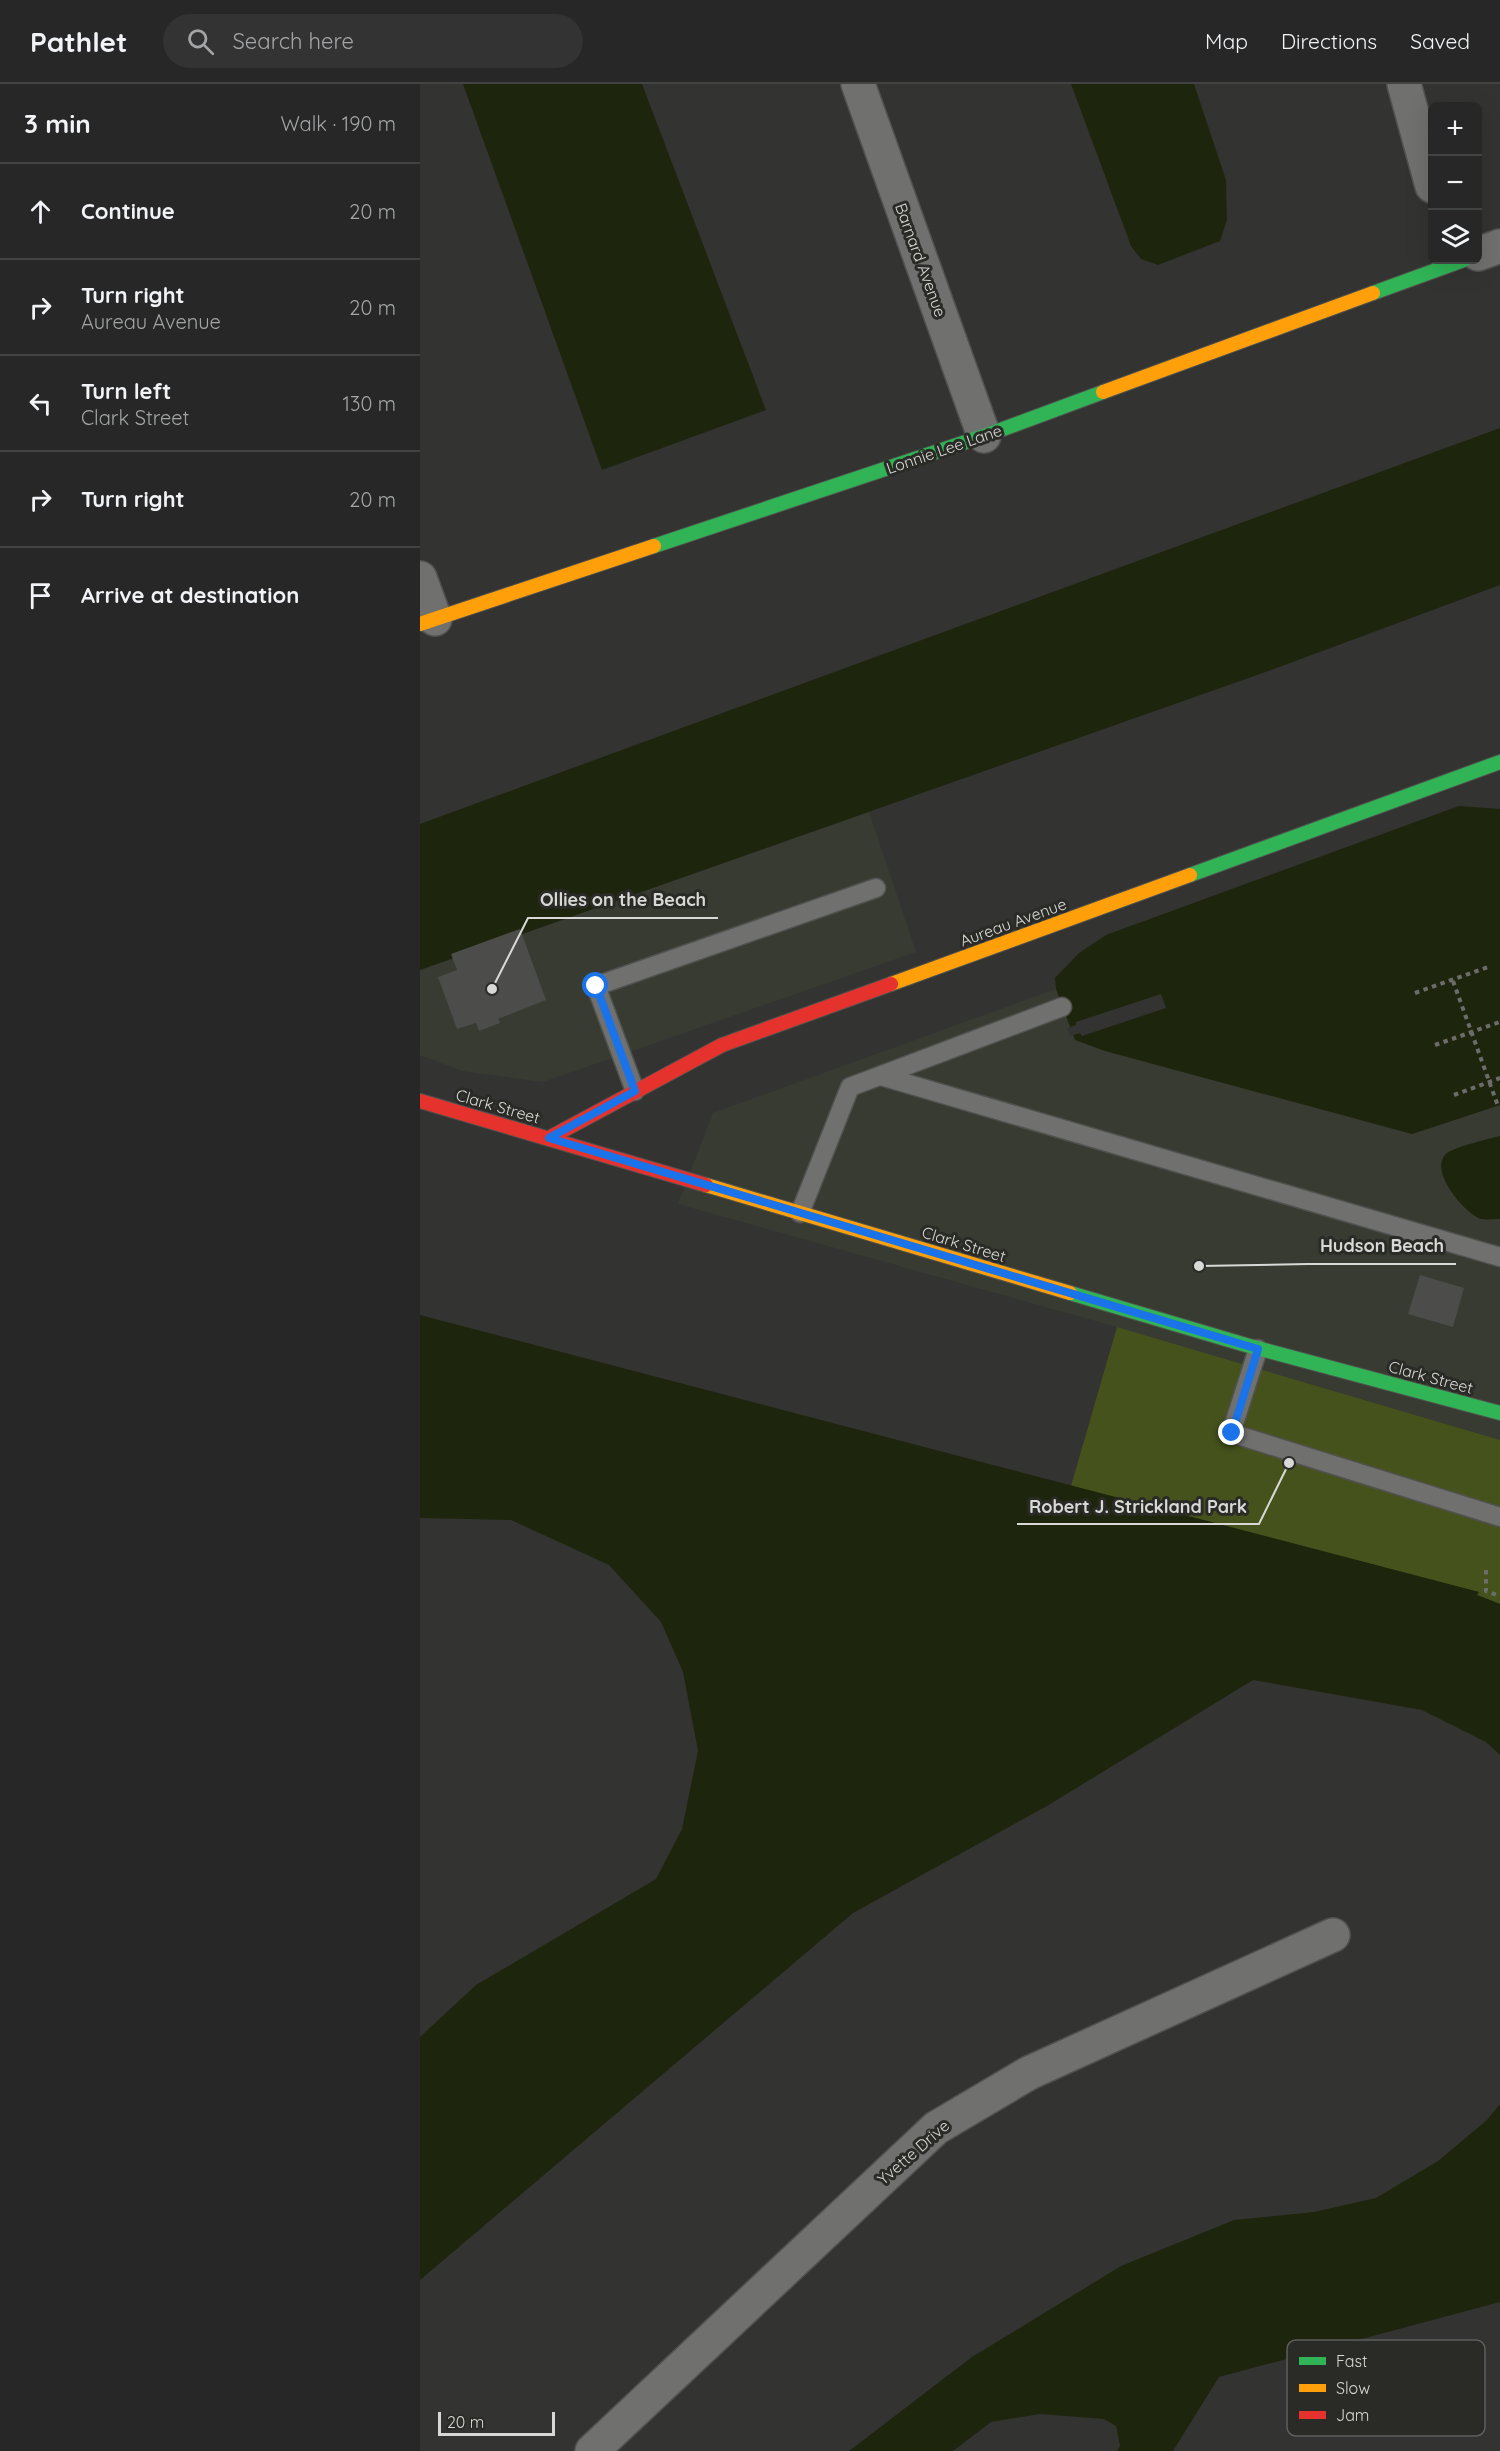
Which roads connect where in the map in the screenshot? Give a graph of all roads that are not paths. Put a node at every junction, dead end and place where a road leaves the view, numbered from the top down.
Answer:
1 (858, 84) edge
2 (1404, 84) edge
3 (1428, 171) edge
4 (1500, 246) edge
5 (1482, 252) edge
6 (1448, 264) edge
7 (984, 436) junction
8 (420, 578) edge
9 (427, 622) edge
10 (1500, 762) edge
11 (876, 888) dead end
12 (1062, 1007) dead end
13 (881, 1076) junction
14 (635, 1091) junction
15 (420, 1101) edge
16 (549, 1138) junction
17 (800, 1213) junction
18 (1500, 1257) edge
19 (1258, 1349) junction
20 (1500, 1413) edge
21 (1500, 1517) edge
22 (1333, 1935) dead end
23 (592, 2451) edge

1 - 7 street, Barnard Avenue
2 - 3 street
4 - 5 street, Lonnie Lee Lane
6 - 7 street, Lonnie Lee Lane
7 - 9 street, Lonnie Lee Lane
8 - 9 street
10 - 14 street, Aureau Avenue
11 - 14 lane
12 - 13 lane
13 - 17 lane
13 - 18 lane
14 - 16 street, Aureau Avenue
15 - 16 street, Clark Street
16 - 17 street, Clark Street
17 - 19 street, Clark Street
19 - 20 street, Clark Street
19 - 21 lane
22 - 23 street, Yvette Drive

